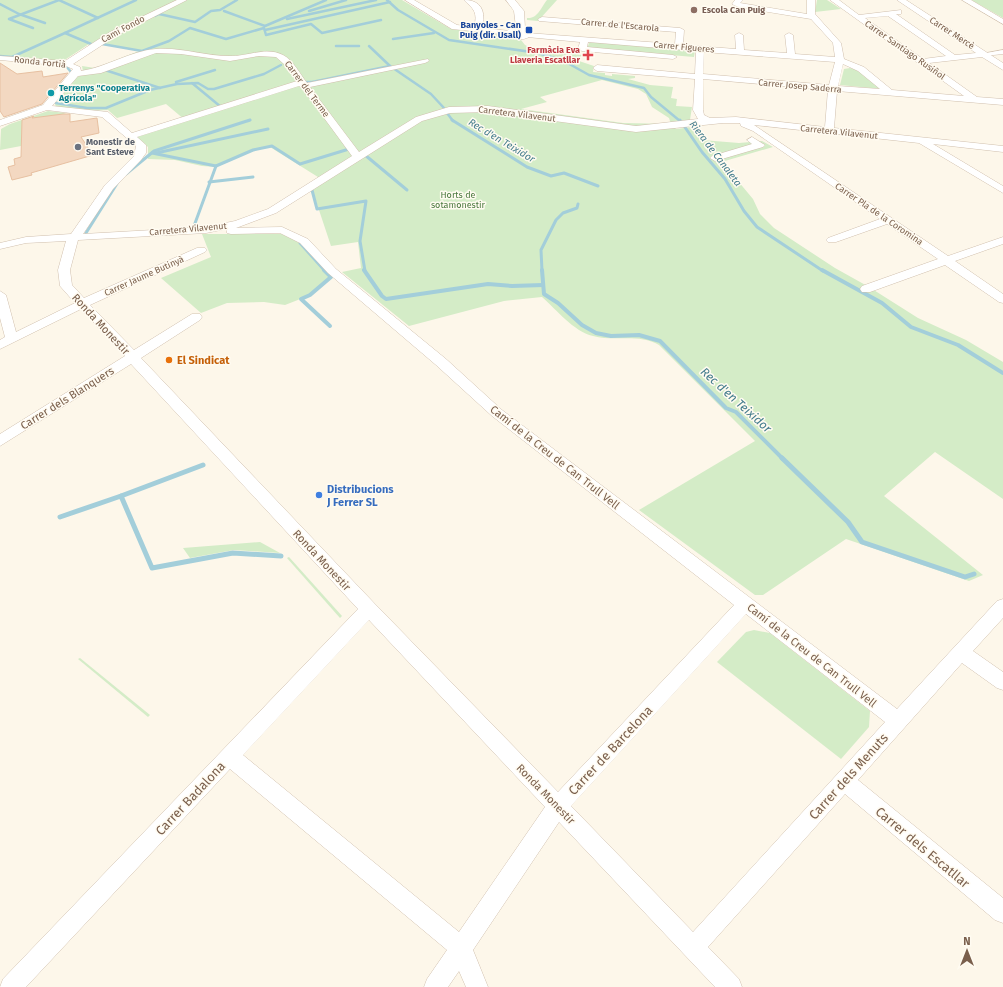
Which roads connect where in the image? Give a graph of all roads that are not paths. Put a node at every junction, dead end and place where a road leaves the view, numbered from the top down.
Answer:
1 (183, 0) edge
2 (409, 0) edge
3 (468, 0) edge
4 (510, 0) edge
5 (739, 0) edge
6 (750, 0) edge
7 (811, 0) edge
8 (834, 0) edge
9 (901, 0) edge
10 (966, 0) edge
11 (916, 10) junction
12 (811, 13) junction
13 (889, 13) junction
14 (858, 17) junction
15 (542, 19) dead end
16 (1003, 22) edge
17 (626, 26) junction
18 (478, 30) junction
19 (524, 32) junction
20 (510, 34) joint
21 (789, 35) dead end
22 (739, 36) dead end
23 (585, 39) junction
24 (623, 42) junction
25 (679, 47) junction
26 (700, 48) junction
27 (740, 52) junction
28 (1003, 52) edge
29 (984, 54) junction
30 (790, 56) junction
31 (0, 58) edge
32 (954, 58) junction
33 (699, 59) junction
34 (17, 60) junction
35 (425, 60) dead end
36 (839, 60) junction
37 (921, 62) junction
38 (67, 64) junction
39 (0, 65) edge
40 (1003, 66) edge
41 (596, 68) dead end
42 (75, 74) junction
43 (698, 77) junction
44 (302, 84) junction
45 (833, 88) junction
46 (890, 93) junction
47 (975, 100) junction
48 (1003, 102) edge
49 (46, 107) junction
50 (707, 120) junction
51 (736, 120) joint
52 (0, 123) edge
53 (757, 131) junction
54 (829, 131) junction
55 (131, 136) junction
56 (919, 140) junction
57 (1003, 149) edge
58 (359, 156) junction
59 (715, 158) dead end
60 (1003, 190) edge
61 (888, 220) junction
62 (206, 230) junction
63 (0, 237) edge
64 (76, 237) junction
65 (832, 240) dead end
66 (1003, 240) edge
67 (12, 242) junction
68 (0, 246) edge
69 (201, 250) dead end
70 (946, 260) junction
71 (866, 289) dead end
72 (0, 295) edge
73 (1003, 299) edge
74 (82, 304) junction
75 (196, 317) dead end
76 (12, 339) junction
77 (0, 345) edge
78 (132, 358) junction
79 (0, 441) edge
80 (745, 604) junction
81 (1003, 606) edge
82 (369, 610) junction
83 (961, 652) junction
84 (1003, 682) edge
85 (898, 721) junction
86 (229, 756) junction
87 (844, 781) junction
88 (558, 806) junction
89 (1003, 912) edge
90 (694, 947) junction
91 (461, 948) junction
92 (11, 987) edge
93 (435, 987) edge
94 (477, 987) edge
95 (731, 987) edge

1 - 38 street, Camí Fondo
2 - 18 street
3 - 18 street
4 - 19 street
5 - 12 street
6 - 12 street
7 - 12 street
8 - 14 street, Carrer Santiago Rusiñol
9 - 11 street, Carrer Mercè
10 - 16 street
11 - 13 street
11 - 29 street, Carrer Mercè
12 - 36 street
13 - 14 street
13 - 32 street
14 - 37 street, Carrer Santiago Rusiñol
15 - 17 street, Carrer de l'Escarola
17 - 24 street
17 - 25 street, Carrer de l'Escarola
18 - 20 street
19 - 20 street
19 - 23 street, Carrer Figueres
21 - 30 street
22 - 27 street
23 - 24 street, Carrer Figueres
23 - 33 street
24 - 25 street, Carrer Figueres
25 - 26 street, Carrer Figueres
26 - 27 street, Carrer Figueres
26 - 33 street
27 - 30 street, Carrer Figueres
28 - 29 street
29 - 32 street
29 - 40 street, Carrer Mercè
30 - 36 street, Carrer Figueres
31 - 34 street, Ronda Fortià
32 - 37 street
33 - 43 street
34 - 38 street, Ronda Fortià
34 - 39 street
35 - 44 street
36 - 45 street
36 - 46 street, Carrer Figueres
37 - 47 street, Carrer Santiago Rusiñol
38 - 42 street, Ronda Fortià
41 - 43 street, Carrer Josep Saderra
42 - 44 street, Carrer del Terme
42 - 49 street, Ronda Fortià
43 - 45 street, Carrer Josep Saderra
43 - 50 street
44 - 55 street
44 - 58 street, Carrer del Terme
45 - 46 street, Carrer Josep Saderra
45 - 54 street
46 - 47 street, Carrer Josep Saderra
47 - 48 street, Carrer Josep Saderra
49 - 52 street
49 - 55 street, Ronda Monestir
50 - 51 street, Carretera Vilavenut
50 - 58 street, Carretera Vilavenut
51 - 53 street, Carrer Pla de la Coromina
53 - 54 street, Carretera Vilavenut
53 - 59 street
53 - 61 street, Carrer Pla de la Coromina
54 - 56 street, Carretera Vilavenut
55 - 64 street, Ronda Monestir
56 - 57 street, Carretera Vilavenut
56 - 60 street
58 - 62 street, Carretera Vilavenut
61 - 65 street
61 - 70 street, Carrer Pla de la Coromina
62 - 64 street, Carretera Vilavenut
62 - 80 street, Camí de la Creu de Can Trull Vell
63 - 67 street
64 - 67 street, Carretera Vilavenut
64 - 74 street, Ronda Monestir
66 - 70 street
67 - 68 street
69 - 74 street, Carrer Jaume Butinyà
70 - 71 street
70 - 73 street, Carrer Pla de la Coromina
72 - 76 street
74 - 76 street, Carrer Jaume Butinyà
74 - 78 street, Ronda Monestir
75 - 78 street, Carrer dels Blanquers
76 - 77 street, Carrer Jaume Butinyà
78 - 79 street, Carrer dels Blanquers
78 - 82 street, Ronda Monestir
80 - 85 street, Camí de la Creu de Can Trull Vell
80 - 88 street, Carrer de Barcelona
81 - 83 street, Carrer dels Menuts
82 - 86 street, Carrer Badalona
82 - 88 street, Ronda Monestir
83 - 84 street
83 - 85 street, Carrer dels Menuts
85 - 87 street, Carrer dels Menuts
86 - 91 street
86 - 92 street, Carrer Badalona
87 - 89 street, Carrer dels Escatllar
87 - 90 street, Carrer dels Menuts
88 - 90 street, Ronda Monestir
88 - 91 street, Carrer de Barcelona
90 - 95 street, Ronda Monestir
91 - 93 street, Carrer de Barcelona
91 - 94 street

